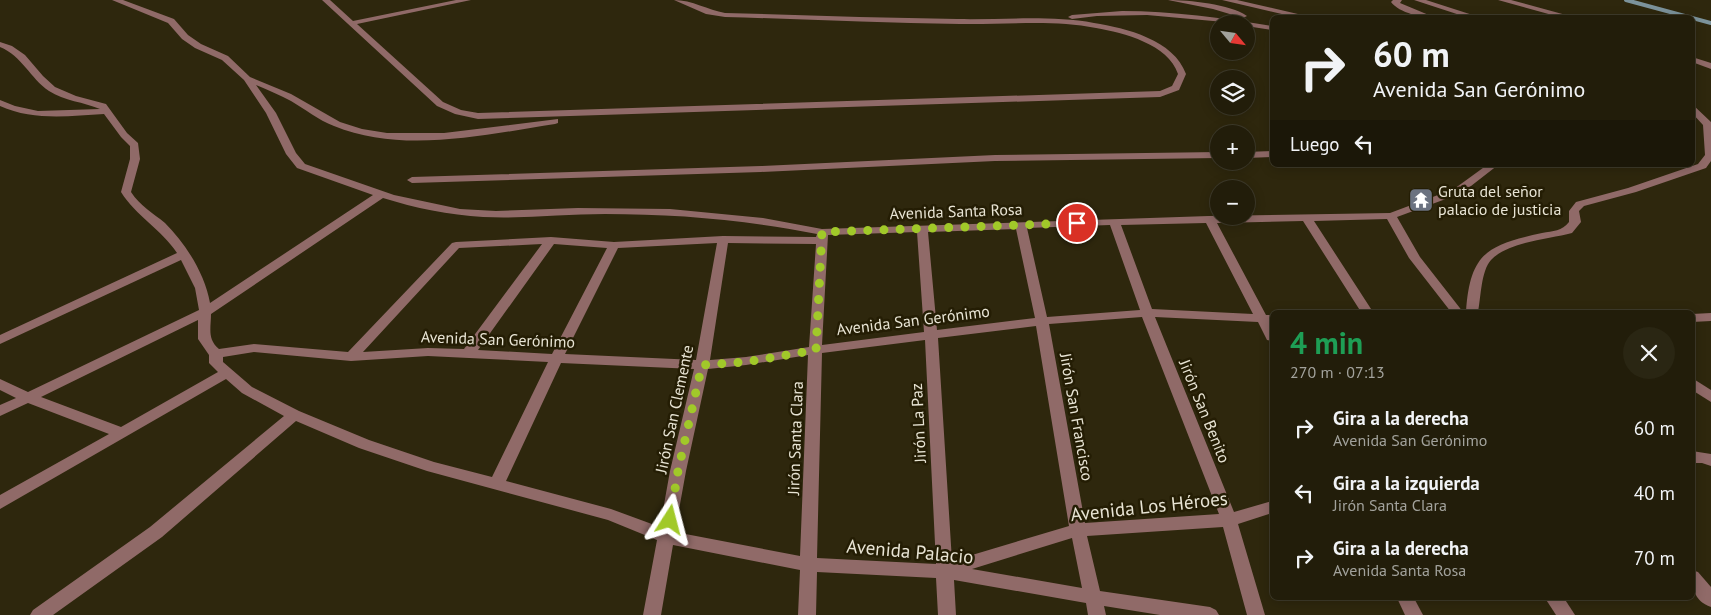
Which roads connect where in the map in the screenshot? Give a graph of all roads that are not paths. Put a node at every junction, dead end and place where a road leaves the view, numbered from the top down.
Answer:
1 (116, 0) edge
2 (326, 0) edge
3 (467, 0) edge
4 (678, 0) edge
5 (1172, 0) edge
6 (1226, 0) edge
7 (1398, 0) edge
8 (1418, 0) edge
9 (1502, 0) edge
10 (1298, 15) edge
11 (1425, 15) edge
12 (1469, 15) edge
13 (1562, 15) edge
14 (1049, 21) junction
15 (353, 23) junction
16 (1270, 26) edge
17 (1270, 27) edge
18 (0, 44) edge
19 (1695, 60) edge
20 (1711, 66) edge
21 (247, 78) junction
22 (0, 103) edge
23 (1695, 108) edge
24 (1711, 109) edge
25 (108, 110) junction
26 (1695, 110) edge
27 (587, 114) junction
28 (1270, 154) edge
29 (1210, 155) edge
30 (1255, 155) edge
31 (1490, 167) edge
32 (412, 180) dead end
33 (383, 193) junction
34 (1390, 216) junction
35 (1306, 217) junction
36 (1208, 219) junction
37 (1114, 222) junction
38 (1021, 225) junction
39 (922, 229) junction
40 (822, 237) junction
41 (723, 238) junction
42 (551, 240) junction
43 (614, 244) junction
44 (183, 255) junction
45 (1366, 310) edge
46 (1455, 310) edge
47 (1472, 310) edge
48 (205, 312) junction
49 (1147, 313) junction
50 (1711, 317) edge
51 (1268, 318) edge
52 (1695, 318) edge
53 (1042, 321) junction
54 (931, 335) junction
55 (0, 340) edge
56 (816, 350) junction
57 (216, 354) junction
58 (467, 355) junction
59 (351, 357) junction
60 (556, 359) junction
61 (702, 365) junction
62 (226, 373) junction
63 (0, 384) edge
64 (1695, 385) edge
65 (1711, 396) edge
66 (26, 397) junction
67 (0, 411) edge
68 (294, 415) junction
69 (122, 433) junction
70 (1695, 457) edge
71 (1711, 460) edge
72 (497, 484) junction
73 (0, 503) edge
74 (1270, 508) edge
75 (1229, 520) junction
76 (1078, 530) junction
77 (667, 537) junction
78 (809, 565) junction
79 (943, 571) junction
80 (1695, 581) edge
81 (1092, 598) junction
82 (1406, 600) edge
83 (1555, 600) edge
84 (1711, 600) edge
85 (39, 615) edge
86 (652, 615) edge
87 (807, 615) edge
88 (947, 615) edge
89 (1097, 615) edge
90 (1210, 615) edge
91 (1256, 615) edge
92 (1414, 615) edge
93 (1566, 615) edge

1 - 21 street
2 - 15 street
3 - 15 street
4 - 14 street
5 - 16 street
6 - 10 street
7 - 11 street
8 - 12 street
9 - 13 street
14 - 17 street
14 - 27 street
15 - 27 street
18 - 25 street
19 - 20 street
21 - 27 street
21 - 33 street
22 - 25 street
23 - 24 street
25 - 44 street
26 - 47 street
28 - 30 street
29 - 32 street
31 - 34 street, Avenida Santa Rosa
33 - 40 street
33 - 48 street
34 - 35 street, Avenida Santa Rosa
34 - 46 street
35 - 36 street, Avenida Santa Rosa
35 - 45 street
36 - 37 street, Avenida Santa Rosa
36 - 51 street
37 - 38 street, Avenida Santa Rosa
37 - 49 street, Jirón San Benito
38 - 39 street, Avenida Santa Rosa
38 - 53 street, Jirón San Francisco
39 - 40 street, Avenida Santa Rosa
39 - 54 street, Jirón La Paz
40 - 41 street
40 - 56 street, Jirón Santa Clara
41 - 43 street
41 - 61 street, Jirón San Clemente
42 - 43 street
42 - 58 street
42 - 59 street
43 - 60 street
44 - 48 street
44 - 55 street
48 - 57 street
48 - 66 street
49 - 51 street, Avenida San Gerónimo
49 - 53 street, Avenida San Gerónimo
49 - 75 street, Jirón San Benito
50 - 52 street
53 - 54 street, Avenida San Gerónimo
53 - 76 street, Jirón San Francisco
54 - 56 street, Avenida San Gerónimo
54 - 79 street, Jirón La Paz
56 - 61 street, Avenida San Gerónimo
56 - 78 street, Jirón Santa Clara
57 - 59 street, Avenida San Gerónimo
57 - 62 street
58 - 59 street, Avenida San Gerónimo
58 - 60 street, Avenida San Gerónimo
60 - 61 street, Avenida San Gerónimo
60 - 72 street
61 - 77 street, Jirón San Clemente
62 - 68 street
62 - 69 street
63 - 66 street
64 - 65 street
66 - 67 street
66 - 69 street
68 - 72 street
68 - 85 street
69 - 73 street
70 - 71 street
72 - 77 street
74 - 75 street, Avenida Los Héroes
75 - 76 street, Avenida Los Héroes
75 - 91 street, Jirón San Benito
76 - 79 street, Avenida Los Héroes
76 - 81 street, Jirón San Francisco
77 - 78 street, Avenida Palacio
77 - 86 street, Jirón San Clemente
78 - 79 street, Avenida Palacio
78 - 87 street, Jirón Santa Clara
79 - 81 street, Avenida Palacio
79 - 88 street, Jirón La Paz
80 - 84 street
81 - 89 street, Jirón San Francisco
81 - 90 street, Avenida Palacio
82 - 92 street
83 - 93 street

